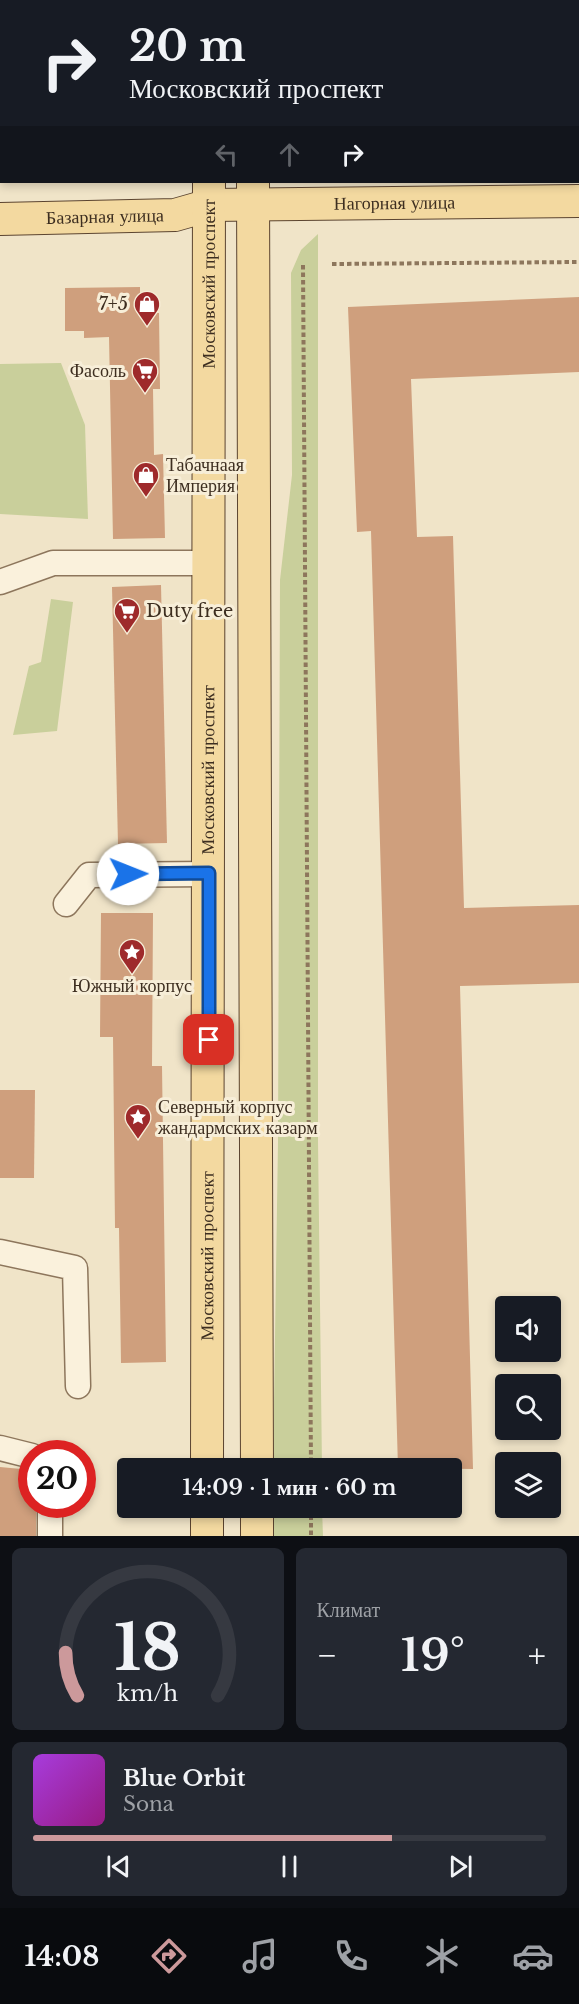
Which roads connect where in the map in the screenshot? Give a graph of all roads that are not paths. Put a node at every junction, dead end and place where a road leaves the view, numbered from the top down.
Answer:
1 (516, 192) edge
2 (209, 193) edge
3 (253, 193) edge
4 (579, 201) edge
5 (0, 219) edge
6 (209, 563) junction
7 (0, 582) edge
8 (209, 873) junction
9 (66, 904) dead end
10 (0, 1252) edge
11 (78, 1386) dead end
12 (0, 1448) edge
13 (18, 1452) edge
14 (207, 1458) edge
15 (257, 1458) edge
16 (50, 1518) edge
17 (207, 1518) edge
18 (257, 1518) edge
19 (50, 1536) edge
20 (207, 1536) edge
21 (257, 1536) edge

1 - 3 main road, Нагорная улица
1 - 4 main road, Нагорная улица
2 - 3 main road, Нагорная улица
2 - 5 main road, Базарная улица
2 - 6 main road, Московский проспект
3 - 15 main road
6 - 7 lane
6 - 8 main road, Московский проспект
8 - 9 lane
8 - 14 main road, Московский проспект
10 - 11 lane
12 - 13 lane
16 - 19 lane
17 - 20 main road
18 - 21 main road

